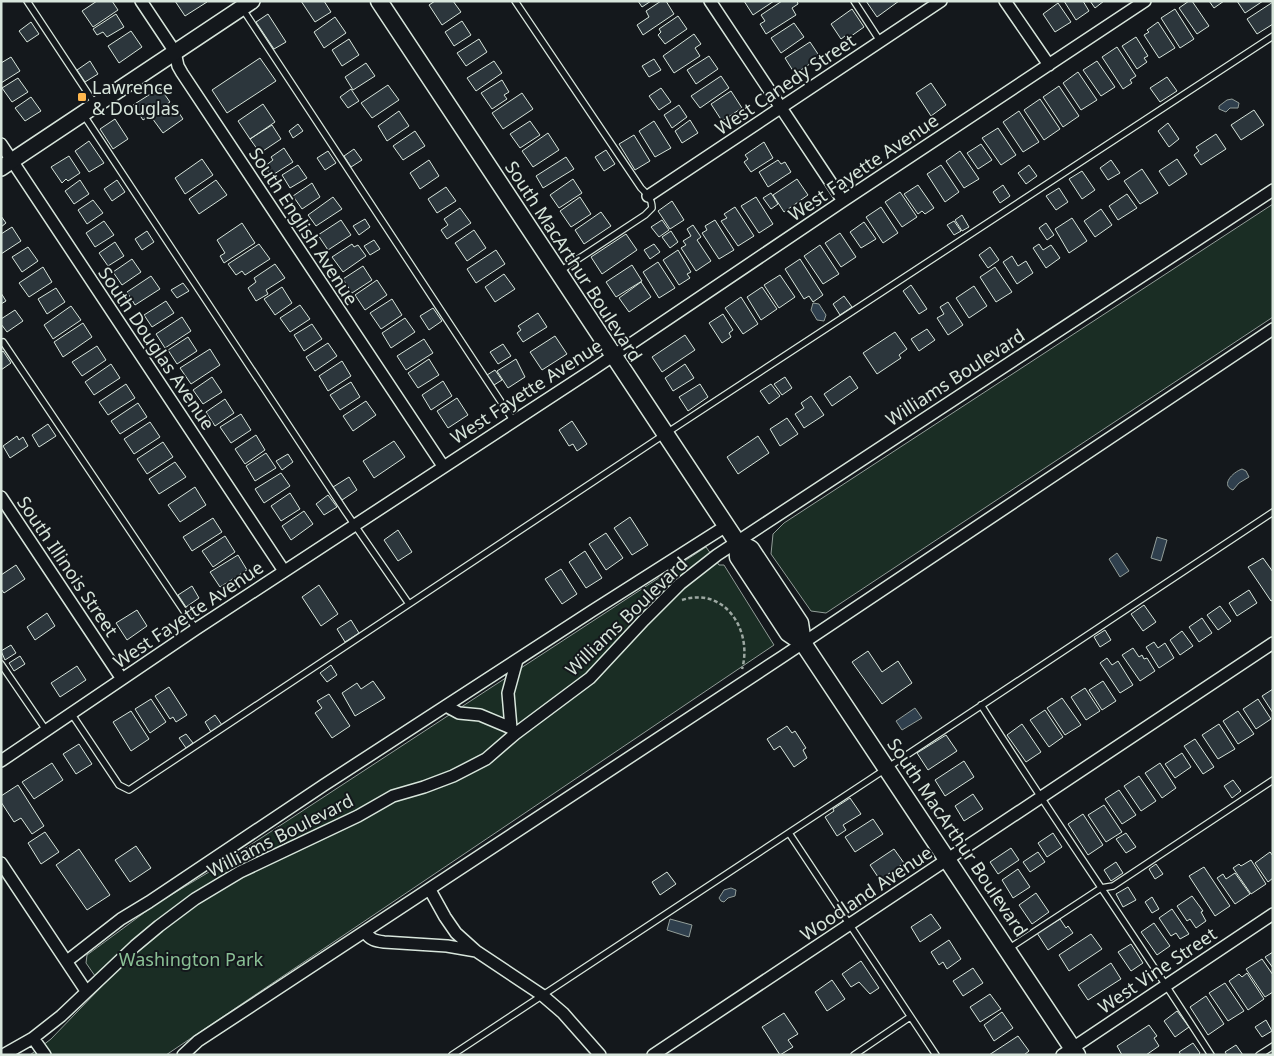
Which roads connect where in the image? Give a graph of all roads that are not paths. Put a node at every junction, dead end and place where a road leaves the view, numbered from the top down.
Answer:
1 (27, 1) edge
2 (141, 1) edge
3 (378, 1) edge
4 (515, 1) edge
5 (710, 1) edge
6 (854, 1) edge
7 (941, 1) edge
8 (1005, 1) edge
9 (1145, 1) edge
10 (246, 5) edge
11 (1273, 36) edge
12 (880, 41) junction
13 (175, 52) junction
14 (1048, 65) junction
15 (96, 105) junction
16 (781, 107) junction
17 (83, 114) junction
18 (1, 144) edge
19 (7, 164) edge
20 (1273, 190) edge
21 (648, 196) junction
22 (843, 201) junction
23 (558, 272) junction
24 (1273, 329) edge
25 (1, 343) edge
26 (612, 356) junction
27 (513, 420) junction
28 (665, 434) junction
29 (443, 466) junction
30 (1, 497) edge
31 (1273, 512) edge
32 (354, 525) junction
33 (726, 526) junction
34 (737, 542) junction
35 (284, 571) junction
36 (409, 604) junction
37 (196, 629) junction
38 (803, 643) junction
39 (1273, 643) edge
40 (517, 660) junction
41 (1, 664) edge
42 (122, 679) junction
43 (981, 705) junction
44 (446, 706) junction
45 (71, 713) junction
46 (46, 730) junction
47 (513, 731) junction
48 (1, 761) edge
49 (888, 768) junction
50 (1273, 780) edge
51 (1040, 798) junction
52 (789, 833) junction
53 (947, 860) junction
54 (1, 863) edge
55 (1101, 888) junction
56 (430, 890) junction
57 (1273, 914) edge
58 (850, 924) junction
59 (365, 932) junction
60 (1008, 949) junction
61 (476, 951) junction
62 (67, 962) junction
63 (1166, 984) junction
64 (86, 991) junction
65 (542, 996) junction
66 (910, 1017) junction
67 (33, 1038) junction
68 (1273, 1046) edge
69 (1070, 1052) edge
70 (3, 1055) edge
71 (45, 1055) edge
72 (183, 1055) edge
73 (452, 1055) edge
74 (600, 1055) edge
75 (653, 1055) edge
76 (854, 1055) edge
77 (936, 1055) edge
78 (1211, 1055) edge
79 (1259, 1055) edge

1 - 15 lane
2 - 13 street, South English Avenue
3 - 23 main road, South MacArthur Boulevard
4 - 21 lane
5 - 16 street
6 - 12 lane
7 - 12 street, West Canedy Street
8 - 14 street
9 - 14 street, West Fayette Avenue
10 - 13 street
10 - 27 lane
11 - 28 lane
12 - 16 street, West Canedy Street
13 - 15 street
13 - 29 street, South English Avenue
14 - 22 street, West Fayette Avenue
15 - 17 street
16 - 21 street, West Canedy Street
16 - 22 street
17 - 19 street
17 - 32 lane
18 - 19 street, South Douglas Avenue
19 - 35 street, South Douglas Avenue
20 - 34 street, Williams Boulevard
21 - 23 lane
22 - 26 street, West Fayette Avenue
23 - 26 main road, South MacArthur Boulevard
24 - 38 street
25 - 37 lane
26 - 27 street, West Fayette Avenue
26 - 28 main road, South MacArthur Boulevard
27 - 29 street, West Fayette Avenue
28 - 33 main road, South MacArthur Boulevard
28 - 36 lane
29 - 32 street, West Fayette Avenue
30 - 42 street, South Illinois Street
31 - 43 lane
32 - 35 street, West Fayette Avenue
32 - 36 lane
33 - 34 main road, South MacArthur Boulevard
33 - 40 street, Williams Boulevard
34 - 38 main road, South MacArthur Boulevard
34 - 47 street, Williams Boulevard
35 - 37 street, West Fayette Avenue
36 - 45 lane
37 - 42 street, West Fayette Avenue
38 - 49 main road, South MacArthur Boulevard
38 - 56 street
39 - 51 street, Woodland Avenue
40 - 44 street, Williams Boulevard
40 - 47 street
41 - 46 lane
42 - 45 street, West Fayette Avenue
43 - 49 lane
43 - 51 lane
44 - 47 street
44 - 62 street, Williams Boulevard
45 - 46 street, West Fayette Avenue
46 - 48 street, West Fayette Avenue
47 - 64 street, Williams Boulevard
49 - 52 lane
49 - 53 main road, South MacArthur Boulevard
50 - 55 lane
51 - 53 street, Woodland Avenue
51 - 55 lane
52 - 58 lane
52 - 65 lane
53 - 58 street, Woodland Avenue
53 - 60 main road, South MacArthur Boulevard
54 - 62 street
55 - 60 lane
55 - 63 lane
56 - 59 street
56 - 61 street
57 - 63 street, West Vine Street
58 - 66 lane
58 - 75 street, Woodland Avenue
59 - 61 street
59 - 72 street
60 - 69 main road, South MacArthur Boulevard
61 - 65 street
62 - 64 street
63 - 69 street, West Vine Street
63 - 78 lane
64 - 67 street, Williams Boulevard
65 - 73 lane
65 - 74 street
66 - 76 lane
66 - 77 lane
67 - 70 street, Williams Boulevard
67 - 71 street
68 - 79 lane

